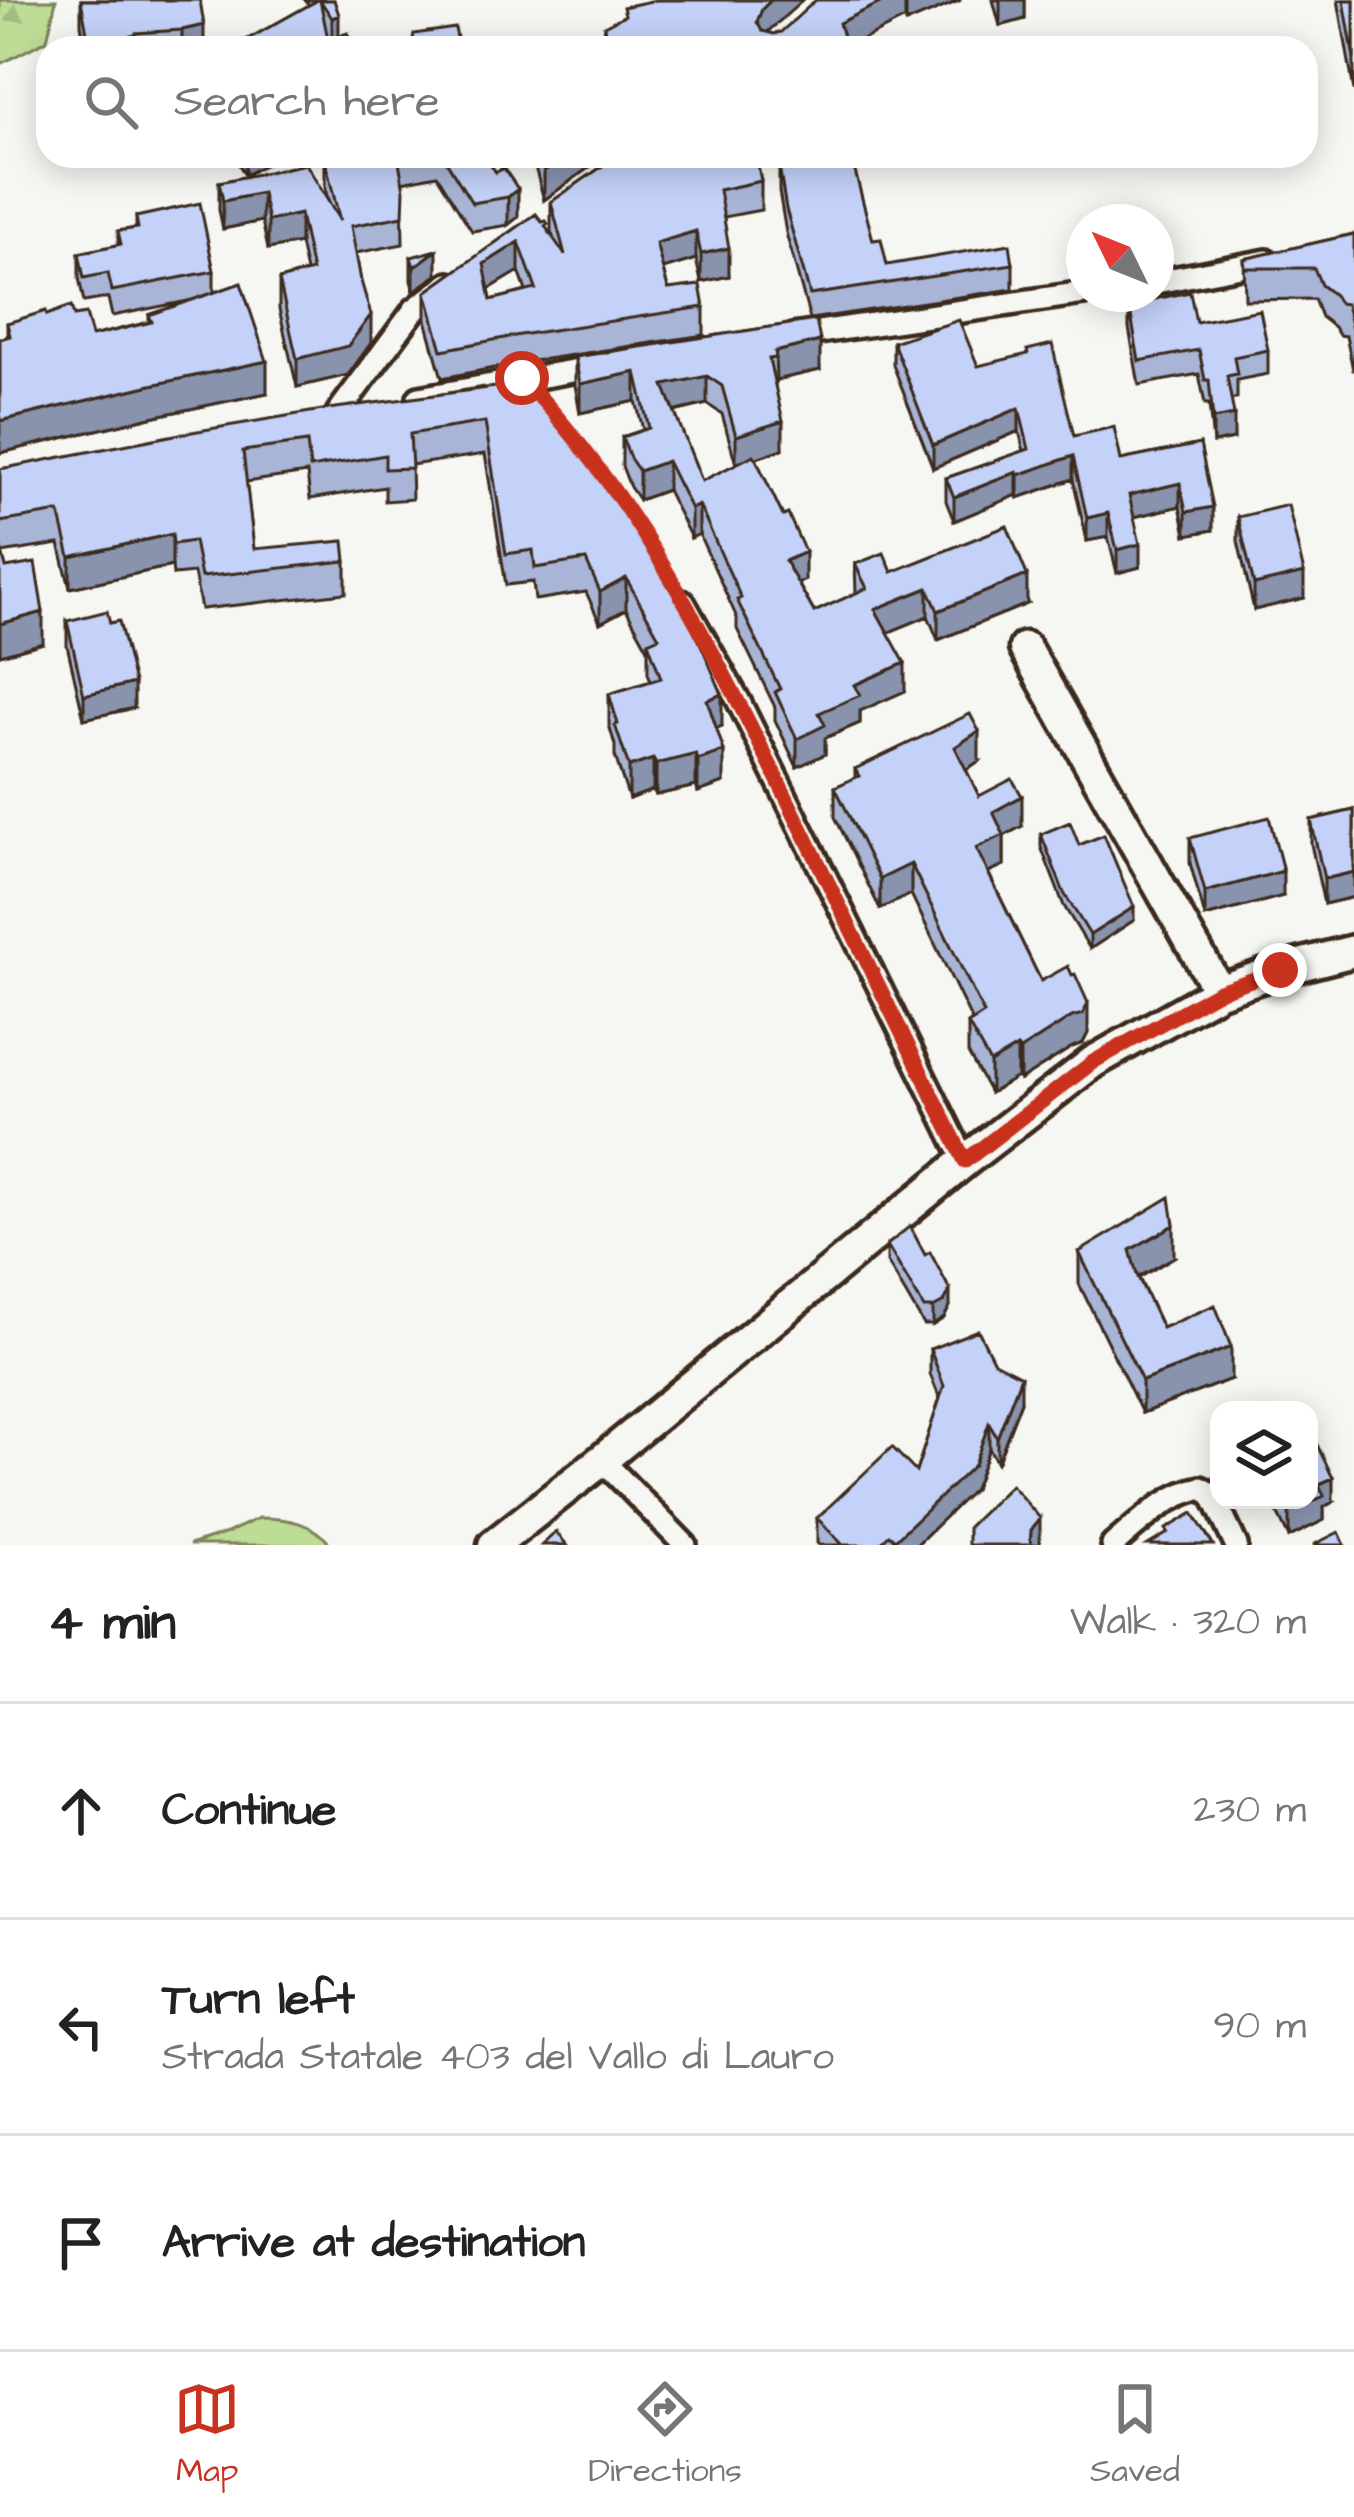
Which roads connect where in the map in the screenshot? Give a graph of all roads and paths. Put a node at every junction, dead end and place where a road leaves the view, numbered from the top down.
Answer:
1 (1288, 257) edge
2 (469, 270) edge
3 (1174, 279) edge
4 (1066, 296) edge
5 (764, 340) edge
6 (632, 361) edge
7 (407, 400) edge
8 (361, 408) edge
9 (669, 578) edge
10 (1025, 648) dead end
11 (1354, 951) edge
12 (1219, 991) junction
13 (965, 1161) junction
14 (602, 1460) junction
15 (494, 1545) edge
16 (685, 1545) edge
17 (1113, 1545) edge
18 (1236, 1545) edge

1 - 3 street
2 - 8 street
4 - 5 street
6 - 7 street
9 - 13 street
10 - 12 main road
11 - 12 main road
12 - 13 main road
13 - 14 main road
14 - 15 main road
14 - 16 street
17 - 18 street

